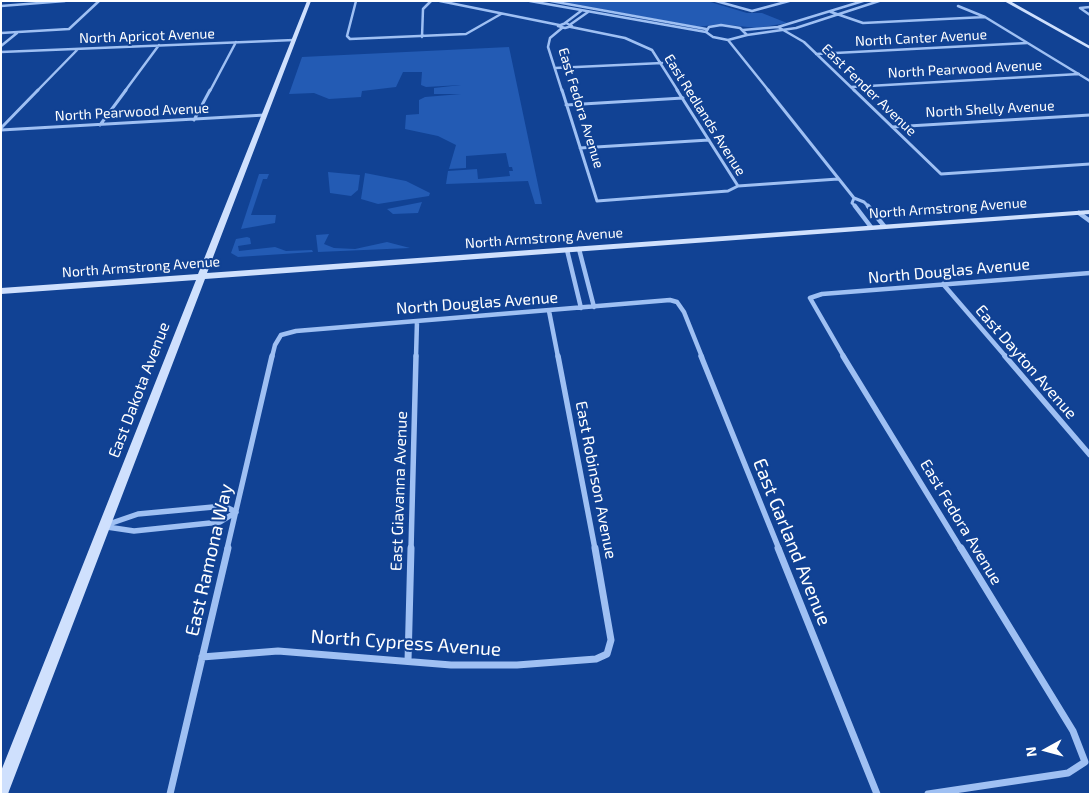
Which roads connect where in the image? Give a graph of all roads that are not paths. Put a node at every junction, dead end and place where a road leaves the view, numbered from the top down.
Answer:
1 (65, 1) edge
2 (99, 1) edge
3 (309, 1) edge
4 (356, 1) edge
5 (431, 1) edge
6 (440, 1) edge
7 (530, 1) edge
8 (552, 1) edge
9 (716, 1) edge
10 (789, 1) edge
11 (863, 1) edge
12 (879, 1) edge
13 (1006, 1) edge
14 (1017, 1) edge
15 (559, 2) edge
16 (548, 5) junction
17 (1, 6) edge
18 (554, 6) junction
19 (958, 6) dead end
20 (1090, 7) edge
21 (581, 11) junction
22 (588, 12) junction
23 (831, 12) junction
24 (501, 14) junction
25 (1090, 14) edge
26 (839, 15) junction
27 (985, 17) junction
28 (565, 23) junction
29 (560, 26) junction
30 (571, 26) junction
31 (778, 26) junction
32 (706, 30) junction
33 (744, 30) junction
34 (785, 30) junction
35 (1, 33) edge
36 (17, 33) junction
37 (746, 35) junction
38 (422, 36) junction
39 (294, 40) junction
40 (728, 40) junction
41 (236, 42) junction
42 (1027, 43) junction
43 (1090, 44) edge
44 (159, 45) junction
45 (1, 46) edge
46 (78, 49) junction
47 (1, 52) edge
48 (816, 54) junction
49 (662, 63) junction
50 (555, 68) junction
51 (1080, 74) junction
52 (1090, 80) edge
53 (851, 87) junction
54 (683, 98) junction
55 (566, 104) junction
56 (265, 115) junction
57 (1090, 115) edge
58 (194, 120) junction
59 (100, 125) junction
60 (892, 127) junction
61 (1, 129) edge
62 (709, 140) junction
63 (580, 148) junction
64 (1089, 165) edge
65 (838, 179) junction
66 (738, 186) junction
67 (854, 198) junction
68 (1090, 212) edge
69 (1079, 213) junction
70 (1090, 221) edge
71 (884, 226) junction
72 (871, 227) junction
73 (579, 249) junction
74 (567, 250) junction
75 (1088, 274) edge
76 (202, 276) junction
77 (943, 284) junction
78 (1, 291) edge
79 (810, 298) joint
80 (677, 302) joint
81 (594, 307) junction
82 (581, 308) junction
83 (549, 310) junction
84 (417, 321) junction
85 (281, 335) joint
86 (1090, 455) edge
87 (236, 512) junction
88 (104, 526) junction
89 (608, 654) joint
90 (202, 657) junction
91 (408, 661) junction
92 (1, 791) edge
93 (170, 794) edge
94 (877, 794) edge
95 (928, 794) edge

1 - 17 street
2 - 36 street
3 - 39 street, East Dakota Avenue
4 - 38 street
5 - 38 street
6 - 24 street
7 - 16 street
8 - 15 street
8 - 16 street
9 - 10 street
11 - 23 street
12 - 26 street
13 - 43 street
14 - 43 street
15 - 18 street
15 - 32 street
16 - 18 street
18 - 21 street
19 - 27 street
20 - 25 street
21 - 22 street
21 - 28 street, East Fedora Avenue
22 - 30 street, East Fedora Avenue
22 - 32 street
23 - 26 street
23 - 31 street
24 - 29 street
24 - 38 street
26 - 27 street
26 - 34 street
27 - 42 street
28 - 29 street
28 - 30 street, East Redlands Avenue
29 - 30 street
29 - 50 street, East Fedora Avenue
30 - 49 street, East Redlands Avenue
31 - 33 street
31 - 34 street, East Fender Avenue
32 - 33 street
32 - 40 street
33 - 37 street
34 - 37 street
34 - 48 street, East Fender Avenue
35 - 36 street
36 - 45 street
37 - 40 street
39 - 41 street, North Apricot Avenue
39 - 56 street, East Dakota Avenue
40 - 65 street
41 - 44 street, North Apricot Avenue
41 - 58 street
42 - 48 street, North Canter Avenue
42 - 51 street
44 - 46 street, North Apricot Avenue
44 - 59 street
46 - 47 street, North Apricot Avenue
46 - 61 street
48 - 53 street, East Fender Avenue
49 - 50 street
49 - 54 street, East Redlands Avenue
50 - 55 street, East Fedora Avenue
51 - 52 street
51 - 53 street, North Pearwood Avenue
53 - 60 street, East Fender Avenue
54 - 55 street
54 - 62 street, East Redlands Avenue
55 - 63 street, East Fedora Avenue
56 - 58 street, North Pearwood Avenue
56 - 76 street, East Dakota Avenue
57 - 60 street, North Shelly Avenue
58 - 59 street, North Pearwood Avenue
59 - 61 street, North Pearwood Avenue
60 - 64 street, East Fender Avenue
62 - 63 street
62 - 66 street, East Redlands Avenue
63 - 66 street, East Fedora Avenue
65 - 66 street
65 - 67 street
67 - 71 street
67 - 72 street
68 - 69 street, North Armstrong Avenue
69 - 70 street
69 - 71 street, North Armstrong Avenue
71 - 72 street, North Armstrong Avenue
72 - 73 street, North Armstrong Avenue
73 - 74 street, North Armstrong Avenue
73 - 81 street
74 - 76 street, North Armstrong Avenue
74 - 82 street
75 - 77 street, North Douglas Avenue
76 - 78 street, North Armstrong Avenue
76 - 88 street, East Dakota Avenue
77 - 79 street, North Douglas Avenue
77 - 86 street, East Dayton Avenue
79 - 95 street, East Fedora Avenue
80 - 81 street, North Douglas Avenue
80 - 94 street, East Garland Avenue
81 - 82 street, North Douglas Avenue
82 - 83 street, North Douglas Avenue
83 - 84 street, North Douglas Avenue
83 - 89 street, East Robinson Avenue
84 - 85 street, North Douglas Avenue
84 - 91 street, East Giavanna Avenue
85 - 87 street, East Ramona Way
87 - 88 street
87 - 88 street
87 - 90 street, East Ramona Way
88 - 92 street, East Dakota Avenue
89 - 91 street, North Cypress Avenue
90 - 91 street, North Cypress Avenue
90 - 93 street, East Ramona Way

